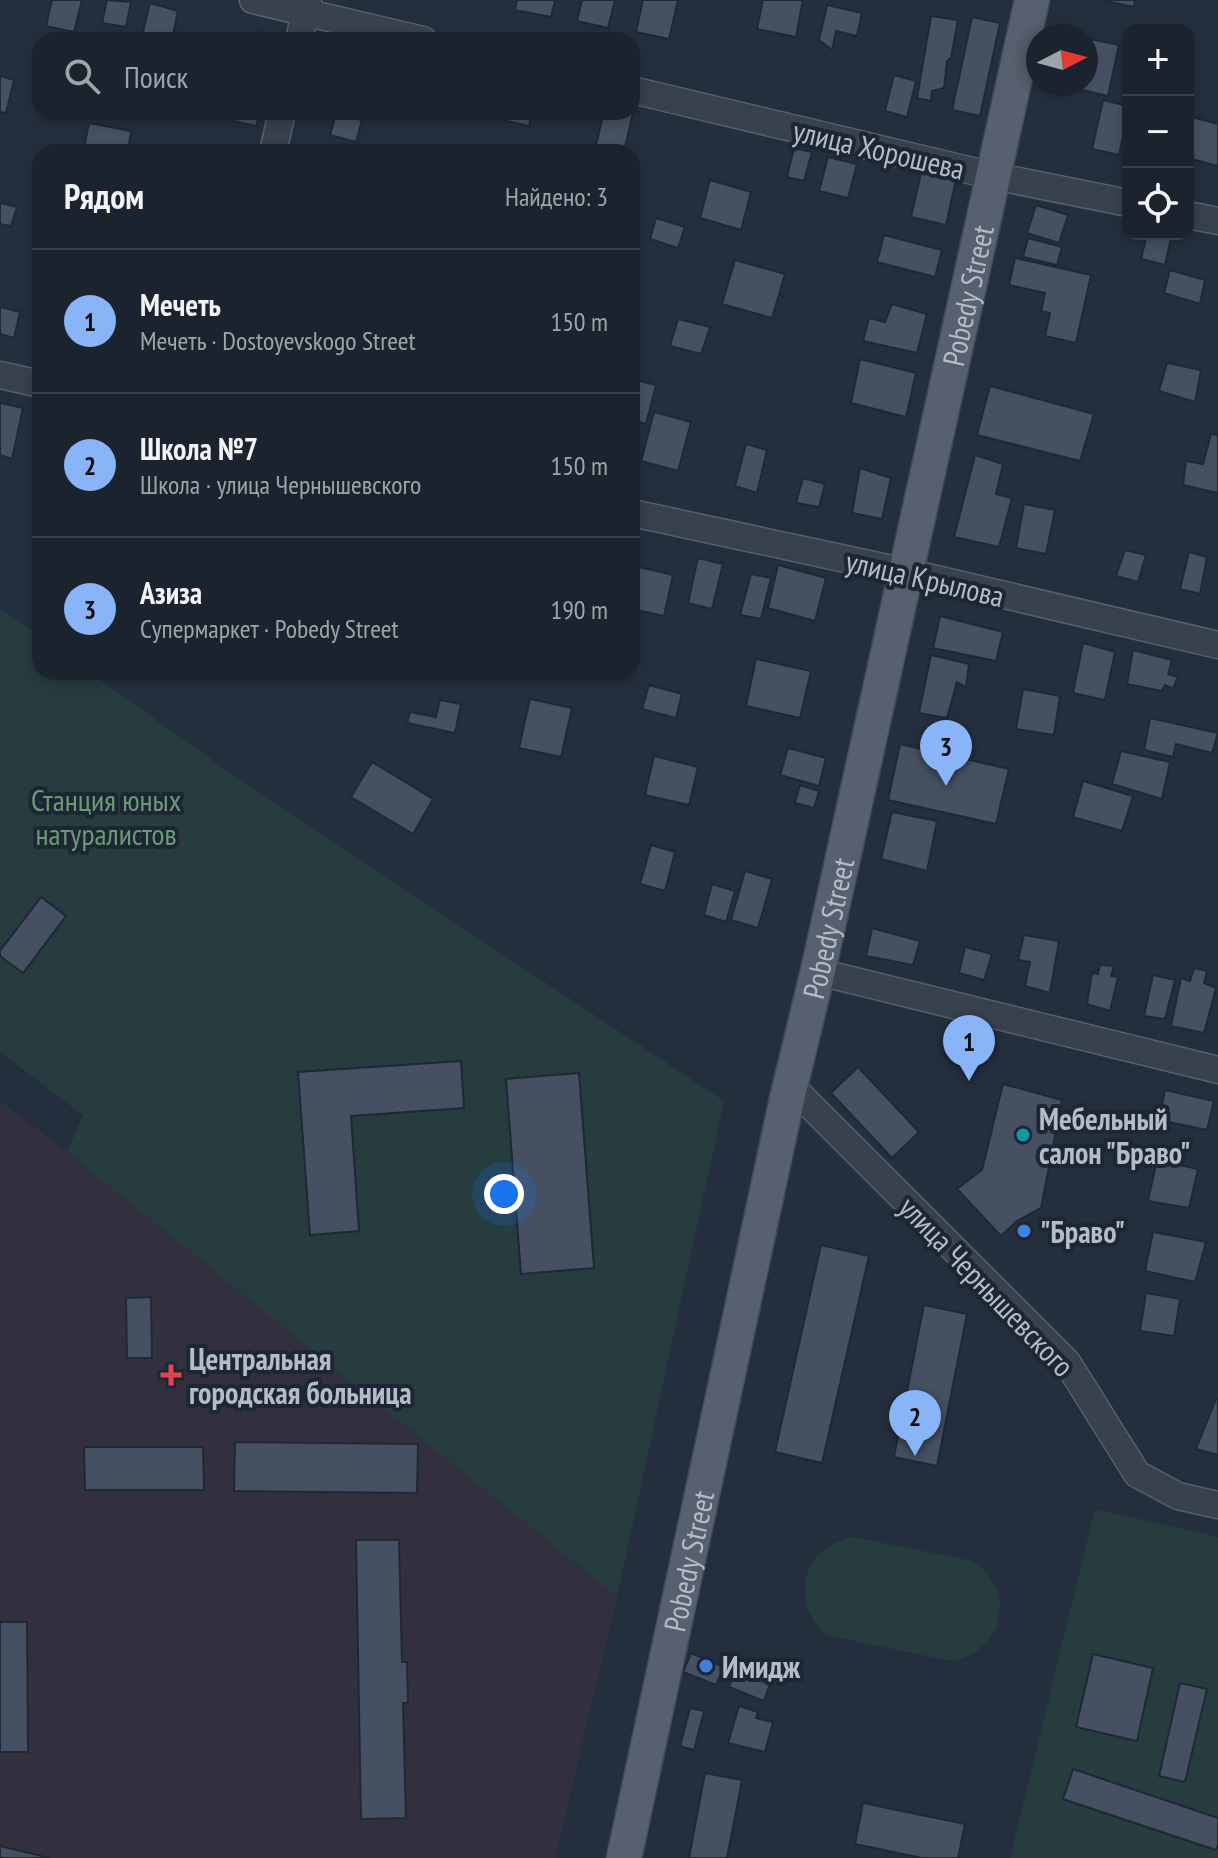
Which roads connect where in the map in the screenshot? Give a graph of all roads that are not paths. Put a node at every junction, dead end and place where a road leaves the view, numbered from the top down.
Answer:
1 (253, 0) edge
2 (1034, 0) edge
3 (307, 6) edge
4 (301, 32) edge
5 (396, 32) edge
6 (640, 92) edge
7 (280, 120) edge
8 (275, 144) edge
9 (995, 177) junction
10 (1122, 202) edge
11 (1194, 216) edge
12 (1218, 221) edge
13 (0, 375) edge
14 (32, 382) edge
15 (640, 515) edge
16 (908, 573) junction
17 (1218, 645) edge
18 (823, 973) junction
19 (1218, 1070) edge
20 (792, 1087) junction
21 (1218, 1505) edge
22 (626, 1858) edge

1 - 3 street
2 - 9 main road, Pobedy Street
3 - 4 street
3 - 5 street
6 - 9 street, улица Хорошева
7 - 8 street
9 - 10 street, улица Хорошева
9 - 16 main road, Pobedy Street
11 - 12 street
13 - 14 street
15 - 16 street, улица Крылова
16 - 17 street, улица Крылова
16 - 18 main road, Pobedy Street
16 - 20 main road, Pobedy Street
18 - 19 street
18 - 20 main road, Pobedy Street
20 - 21 street, улица Чернышевского
20 - 22 main road, Pobedy Street

